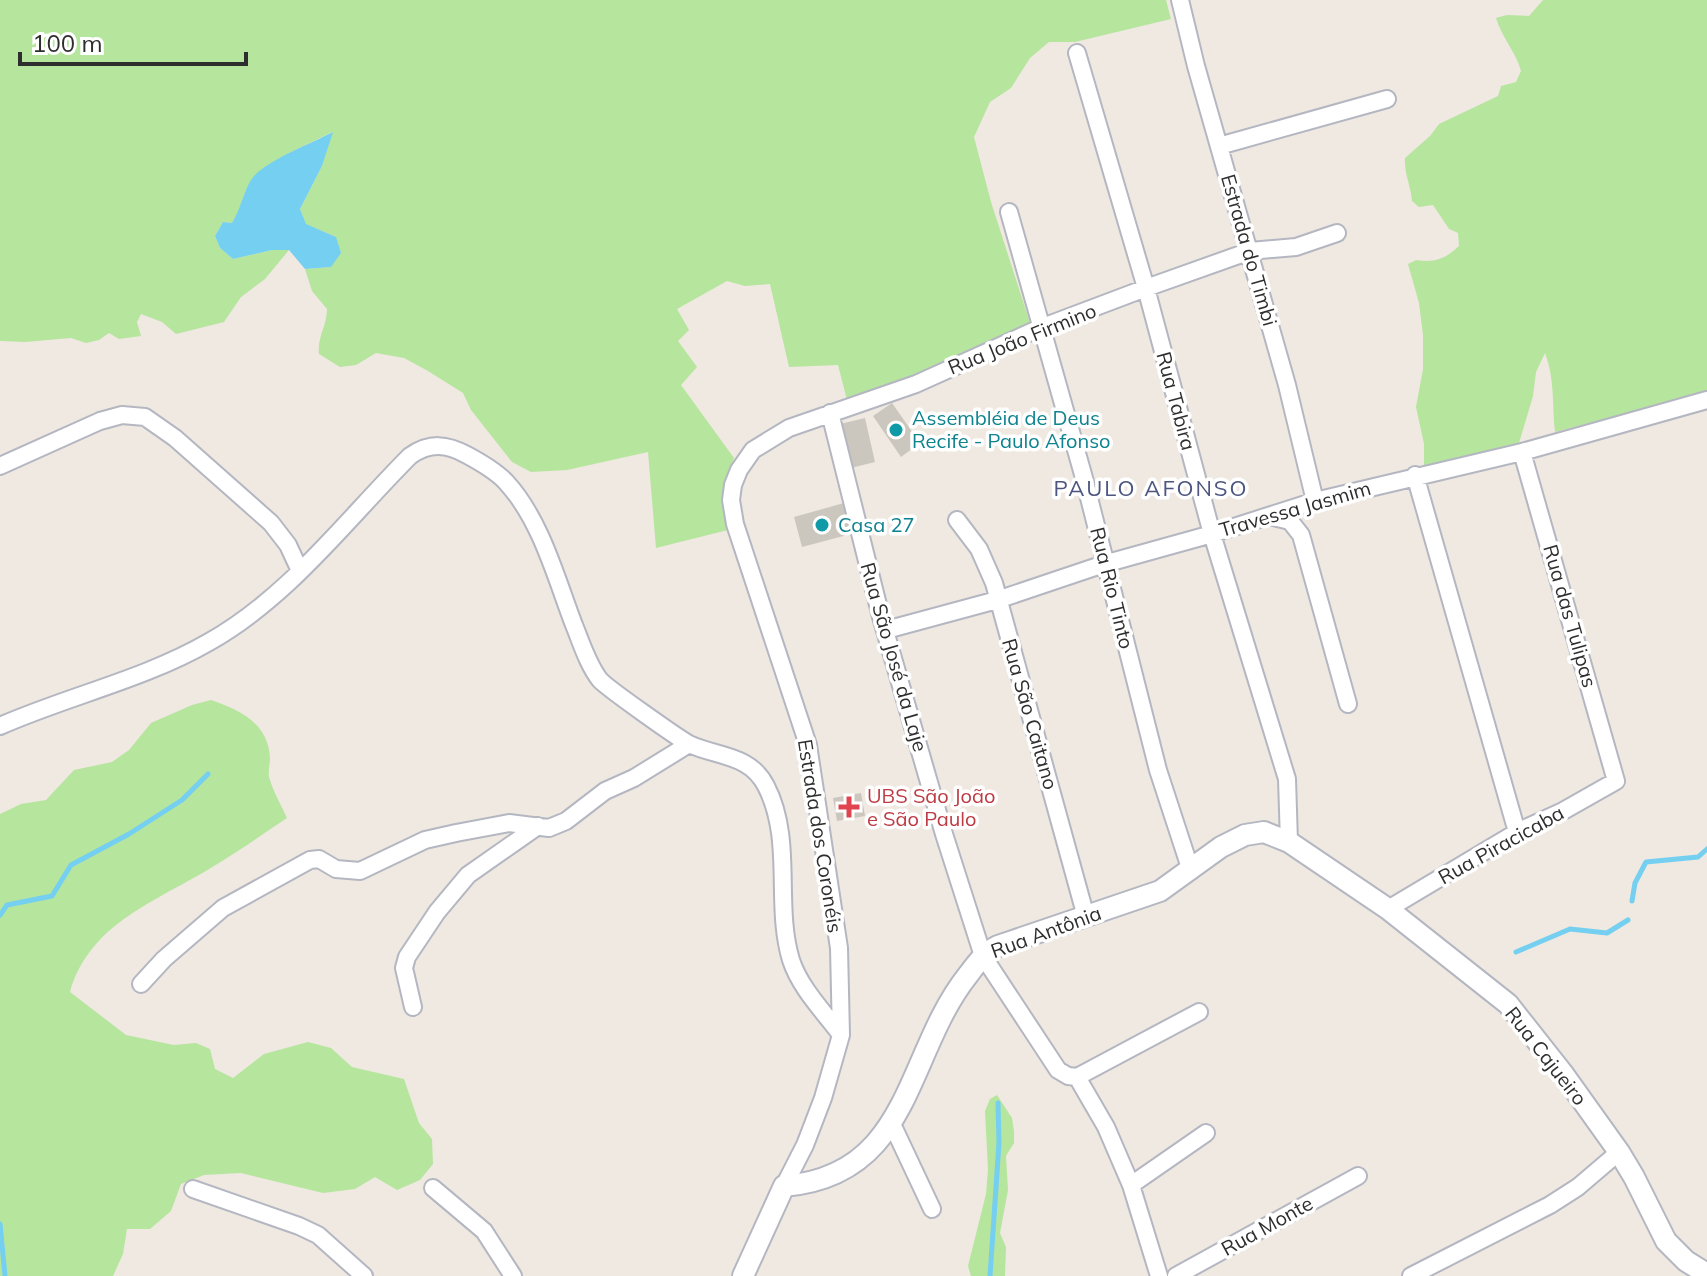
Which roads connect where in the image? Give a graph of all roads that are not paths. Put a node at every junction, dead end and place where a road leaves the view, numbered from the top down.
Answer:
1 (1180, 0) edge
2 (1077, 53) dead end
3 (1387, 99) dead end
4 (1219, 146) junction
5 (1009, 212) dead end
6 (1337, 233) dead end
7 (1250, 251) junction
8 (1146, 288) junction
9 (1040, 328) junction
10 (1707, 400) edge
11 (830, 413) junction
12 (1522, 452) junction
13 (0, 466) edge
14 (1415, 475) junction
15 (733, 485) joint
16 (1315, 501) junction
17 (1267, 516) junction
18 (957, 520) dead end
19 (1212, 534) junction
20 (1104, 564) junction
21 (300, 571) junction
22 (997, 600) junction
23 (886, 630) junction
24 (1348, 704) dead end
25 (0, 726) edge
26 (689, 744) junction
27 (1616, 781) joint
28 (538, 826) junction
29 (1517, 832) junction
30 (1289, 842) junction
31 (1191, 871) junction
32 (1388, 909) junction
33 (1086, 917) junction
34 (983, 956) junction
35 (141, 984) dead end
36 (413, 1007) dead end
37 (1199, 1012) dead end
38 (841, 1035) junction
39 (1077, 1077) junction
40 (892, 1124) junction
41 (1206, 1133) dead end
42 (1619, 1152) junction
43 (1358, 1176) dead end
44 (1131, 1185) junction
45 (784, 1186) junction
46 (433, 1188) dead end
47 (193, 1189) dead end
48 (932, 1209) dead end
49 (1687, 1268) edge
50 (1707, 1274) edge
51 (364, 1276) edge
52 (513, 1276) edge
53 (743, 1276) edge
54 (1159, 1276) edge
55 (1176, 1276) edge
56 (1411, 1276) edge

1 - 4 street, Estrada do Timbi
2 - 8 street, Rua Tabira
3 - 4 street
4 - 7 street, Estrada do Timbi
5 - 9 street, Rua Rio Tinto
6 - 7 street, Rua João Firmino
7 - 8 street, Rua João Firmino
7 - 16 street, Estrada do Timbi
8 - 9 street, Rua João Firmino
8 - 19 street, Rua Tabira
9 - 11 street, Rua João Firmino
9 - 20 street, Rua Rio Tinto
10 - 12 street, Travessa Jasmim
11 - 15 street, Rua João Firmino
11 - 23 street, Rua São José da Laje
12 - 14 street, Travessa Jasmim
12 - 27 street, Rua das Tulipas
13 - 21 street
14 - 16 street, Travessa Jasmim
14 - 29 street
15 - 38 street, Estrada dos Coronéis
16 - 17 street, Travessa Jasmim
17 - 19 street, Travessa Jasmim
17 - 24 street
18 - 22 street, Rua São Caitano
19 - 20 street, Travessa Jasmim
19 - 30 street, Rua Tabira
20 - 22 street, Travessa Jasmim
20 - 31 street, Rua Rio Tinto
21 - 25 street
21 - 26 street
22 - 23 street, Travessa Jasmim
22 - 33 street, Rua São Caitano
23 - 34 street, Rua São José da Laje
26 - 28 street
26 - 38 street
27 - 29 street, Rua Piracicaba
28 - 35 street
28 - 36 street
29 - 32 street, Rua Piracicaba
30 - 31 street, Rua Antônia
30 - 32 street, Rua Antônia
31 - 33 street, Rua Antônia
32 - 42 street, Rua Cajueiro
33 - 34 street, Rua Antônia
34 - 39 street, Rua São José da Laje
34 - 40 street, Rua Antônia
37 - 39 street
38 - 45 street, Estrada dos Coronéis
39 - 44 street, Rua São José da Laje
40 - 45 street, Rua Antônia
40 - 48 street
41 - 44 street
42 - 49 street, Rua Cajueiro
42 - 56 street
43 - 55 street, Rua Monte
44 - 54 street, Rua São José da Laje
45 - 53 street
46 - 52 street
47 - 51 street
49 - 50 street, Rua Cajueiro

